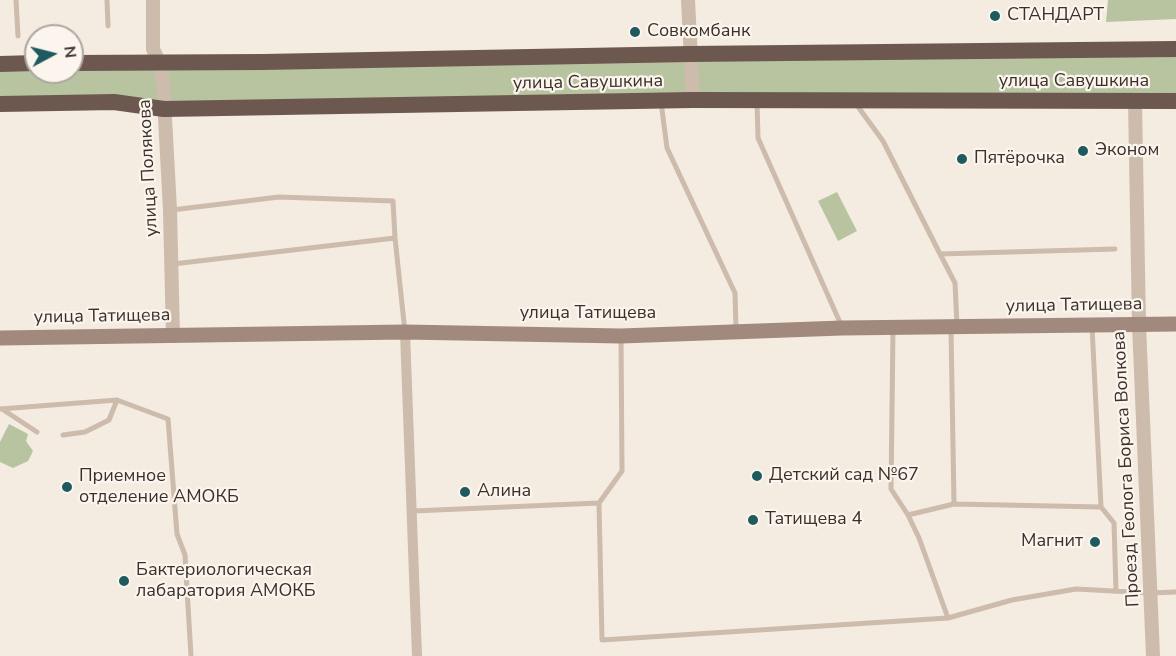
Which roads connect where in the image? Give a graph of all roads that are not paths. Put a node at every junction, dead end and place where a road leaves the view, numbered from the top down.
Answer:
1 (16, 0) edge
2 (107, 0) edge
3 (153, 0) edge
4 (688, 0) edge
5 (108, 26) dead end
6 (18, 36) dead end
7 (1176, 49) edge
8 (690, 54) junction
9 (159, 62) junction
10 (24, 63) edge
11 (84, 63) edge
12 (0, 64) edge
13 (693, 100) junction
14 (661, 101) junction
15 (854, 101) junction
16 (1135, 101) junction
17 (1176, 101) edge
18 (757, 102) junction
19 (0, 104) edge
20 (164, 109) junction
21 (170, 210) junction
22 (394, 238) junction
23 (1115, 249) dead end
24 (940, 254) junction
25 (171, 264) junction
26 (1176, 324) edge
27 (1092, 325) junction
28 (1138, 325) junction
29 (893, 327) junction
30 (954, 327) junction
31 (842, 328) junction
32 (736, 331) junction
33 (405, 332) junction
34 (172, 336) junction
35 (621, 336) junction
36 (0, 338) edge
37 (117, 400) junction
38 (1, 409) edge
39 (37, 432) dead end
40 (63, 435) dead end
41 (599, 503) junction
42 (954, 504) junction
43 (1101, 507) junction
44 (412, 511) junction
45 (908, 515) junction
46 (1116, 591) junction
47 (1176, 592) edge
48 (1150, 593) junction
49 (948, 618) junction
50 (191, 656) edge
51 (417, 656) edge
52 (1153, 656) edge

1 - 6 lane
2 - 5 lane
3 - 9 street, улица Полякова
4 - 8 street
7 - 8 highway, улица Савушкина
8 - 9 highway, улица Савушкина
8 - 13 street
9 - 11 highway, улица Савушкина
9 - 20 street, улица Полякова
10 - 12 highway
13 - 14 highway, улица Савушкина
13 - 18 highway, улица Савушкина
14 - 20 highway, улица Савушкина
14 - 32 lane
15 - 16 highway, улица Савушкина
15 - 18 highway, улица Савушкина
15 - 24 lane
16 - 17 highway, улица Савушкина
16 - 28 street, Проезд Геолога Бориса Волкова
18 - 31 lane
19 - 20 highway, улица Савушкина
20 - 21 street, улица Полякова
21 - 22 lane
21 - 25 street, улица Полякова
22 - 25 lane
22 - 33 lane
23 - 24 lane
24 - 30 lane
25 - 34 street, улица Полякова
26 - 28 main road, улица Татищева
27 - 28 main road, улица Татищева
27 - 30 main road, улица Татищева
27 - 43 lane
28 - 48 street, Проезд Геолога Бориса Волкова
29 - 30 main road, улица Татищева
29 - 31 main road, улица Татищева
29 - 45 lane
30 - 42 lane
31 - 32 main road, улица Татищева
32 - 35 main road, улица Татищева
33 - 34 main road, улица Татищева
33 - 35 main road, улица Татищева
33 - 44 street
34 - 36 main road, улица Татищева
35 - 41 lane
37 - 38 lane
37 - 40 lane
37 - 50 lane
38 - 39 lane
41 - 44 lane
41 - 49 lane
42 - 43 lane
42 - 45 lane
43 - 46 lane
44 - 51 street
45 - 49 lane
46 - 48 lane
46 - 49 lane
47 - 48 lane
48 - 52 street, Проезд Геолога Бориса Волкова

